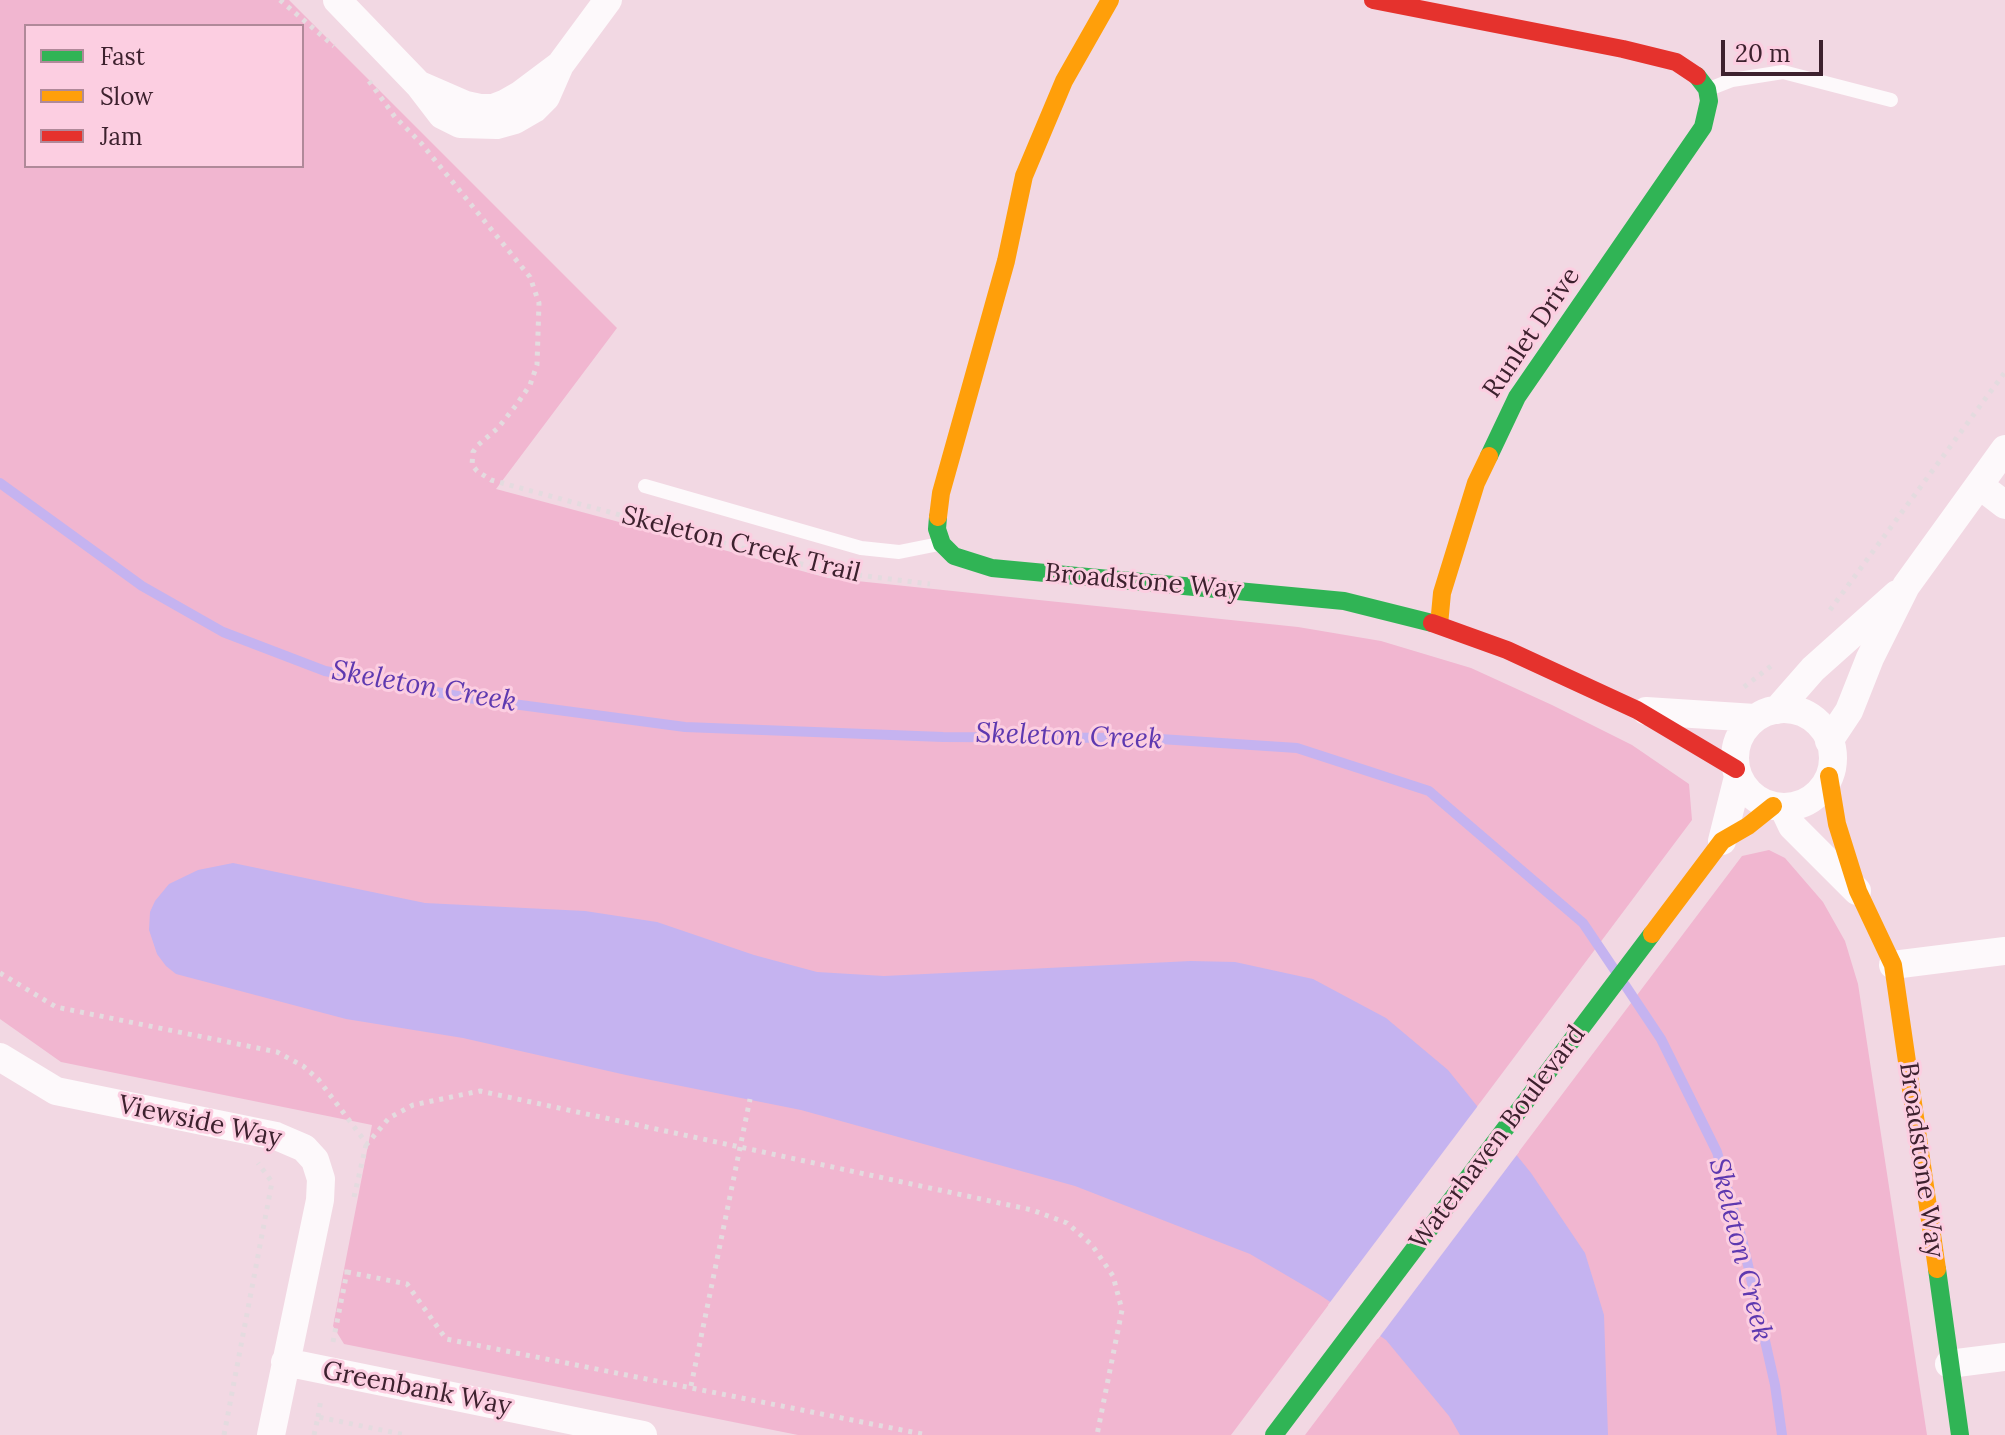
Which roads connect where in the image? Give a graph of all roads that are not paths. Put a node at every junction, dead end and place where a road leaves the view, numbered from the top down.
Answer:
1 (337, 0) edge
2 (608, 0) edge
3 (1110, 0) edge
4 (1373, 0) edge
5 (1707, 89) junction
6 (1891, 100) dead end
7 (2005, 449) edge
8 (1979, 485) junction
9 (645, 486) dead end
10 (2005, 505) edge
11 (942, 544) junction
12 (1906, 586) junction
13 (1439, 625) junction
14 (1637, 710) junction
15 (1766, 714) junction
16 (1829, 741) junction
17 (1737, 773) junction
18 (1829, 776) junction
19 (1778, 807) junction
20 (1722, 841) junction
21 (1858, 891) junction
22 (2005, 951) edge
23 (1893, 965) junction
24 (0, 1057) edge
25 (2005, 1357) edge
26 (285, 1362) junction
27 (1949, 1364) junction
28 (271, 1435) edge
29 (643, 1435) edge
30 (1274, 1435) edge
31 (1960, 1435) edge

1 - 2 street
3 - 11 street
4 - 5 street
5 - 6 lane
5 - 13 street, Runlet Drive
7 - 8 street
8 - 10 street
8 - 12 street
9 - 11 lane
11 - 13 street, Broadstone Way
12 - 15 street
12 - 16 street
13 - 14 street, Broadstone Way
14 - 15 street, Broadstone Way
14 - 17 street, Broadstone Way
15 - 16 street
15 - 17 street
16 - 18 street
17 - 19 street
17 - 20 street, Waterhaven Boulevard
18 - 19 street
18 - 21 street, Broadstone Way
19 - 20 street, Waterhaven Boulevard
19 - 21 street, Broadstone Way
20 - 30 street, Waterhaven Boulevard
21 - 23 street, Broadstone Way
22 - 23 street
23 - 27 street, Broadstone Way
24 - 26 street, Viewside Way
25 - 27 street
26 - 28 street, Viewside Way
26 - 29 street, Greenbank Way
27 - 31 street, Broadstone Way

